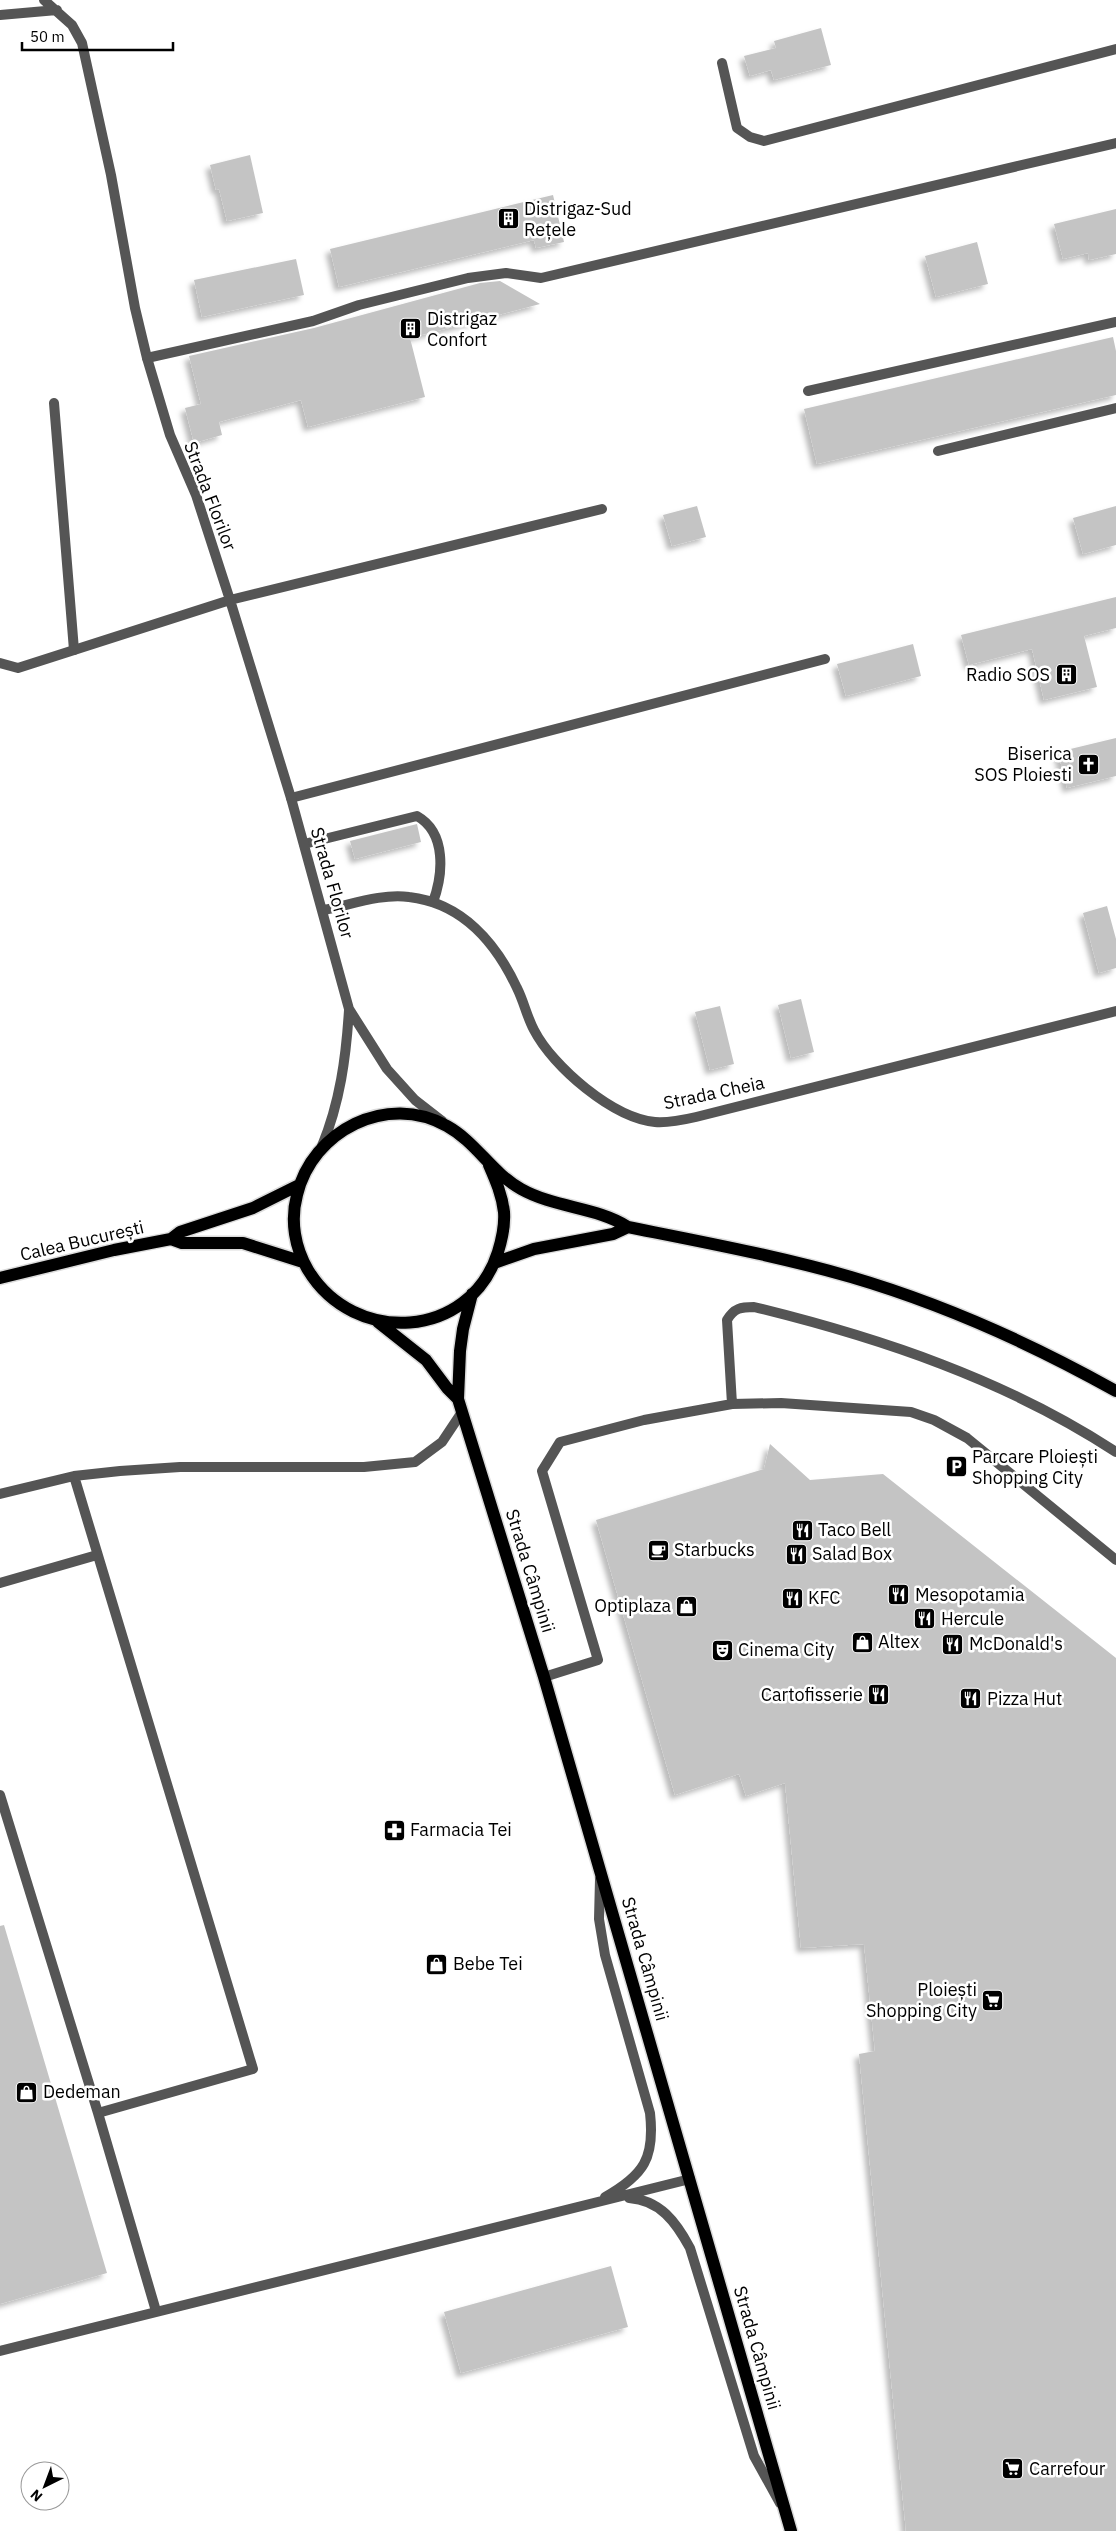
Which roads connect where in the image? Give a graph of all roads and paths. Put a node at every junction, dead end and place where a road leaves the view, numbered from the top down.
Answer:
1 (44, 0) edge
2 (57, 10) junction
3 (0, 15) edge
4 (1116, 49) edge
5 (722, 63) dead end
6 (1116, 143) edge
7 (1116, 322) edge
8 (147, 358) junction
9 (808, 391) dead end
10 (54, 403) dead end
11 (1116, 408) edge
12 (938, 452) dead end
13 (602, 509) dead end
14 (230, 600) junction
15 (74, 650) junction
16 (825, 659) dead end
17 (0, 663) edge
18 (291, 798) junction
19 (304, 844) junction
20 (433, 902) junction
21 (324, 910) junction
22 (349, 1009) junction
23 (1116, 1011) edge
24 (447, 1125) junction
25 (322, 1146) junction
26 (489, 1165) junction
27 (299, 1185) junction
28 (628, 1227) junction
29 (171, 1240) junction
30 (303, 1262) junction
31 (494, 1263) junction
32 (0, 1278) edge
33 (472, 1294) junction
34 (377, 1321) junction
35 (1116, 1391) edge
36 (458, 1399) junction
37 (732, 1404) junction
38 (462, 1412) junction
39 (1116, 1452) edge
40 (74, 1476) junction
41 (0, 1494) edge
42 (97, 1555) junction
43 (1116, 1560) edge
44 (0, 1583) edge
45 (544, 1677) junction
46 (0, 1795) edge
47 (601, 1870) junction
48 (98, 2113) junction
49 (690, 2179) junction
50 (621, 2197) junction
51 (594, 2203) junction
52 (156, 2311) junction
53 (0, 2352) edge
54 (787, 2518) junction
55 (791, 2531) edge

1 - 2 street, Strada Florilor
2 - 3 street
2 - 8 street, Strada Florilor
4 - 5 street
6 - 8 street
7 - 9 street
8 - 14 street, Strada Florilor
10 - 15 street
11 - 12 street
13 - 14 street
14 - 15 street
14 - 18 street, Strada Florilor
15 - 17 street
16 - 18 street
18 - 19 street, Strada Florilor
19 - 20 street
19 - 21 street, Strada Florilor
20 - 21 street, Strada Cheia
20 - 23 street, Strada Cheia
21 - 22 street, Strada Florilor
22 - 24 street
22 - 25 street
24 - 25 main road
24 - 26 main road
25 - 27 main road
26 - 28 main road
26 - 31 main road
27 - 29 main road
27 - 30 main road
28 - 31 main road
28 - 35 main road
29 - 30 main road
29 - 32 main road, Calea București
30 - 34 main road
31 - 33 main road
33 - 34 main road
33 - 36 main road
34 - 36 main road
36 - 38 main road, Strada Câmpinii
37 - 39 street
37 - 43 street
37 - 45 street
38 - 40 street
38 - 45 main road, Strada Câmpinii
40 - 41 street
40 - 42 street
42 - 44 street
42 - 48 street
45 - 47 main road, Strada Câmpinii
46 - 48 street
47 - 49 main road, Strada Câmpinii
47 - 51 street
48 - 52 street
49 - 50 street
49 - 54 main road, Strada Câmpinii
50 - 51 street
50 - 54 street
51 - 52 street
52 - 53 street
54 - 55 main road, Strada Câmpinii

